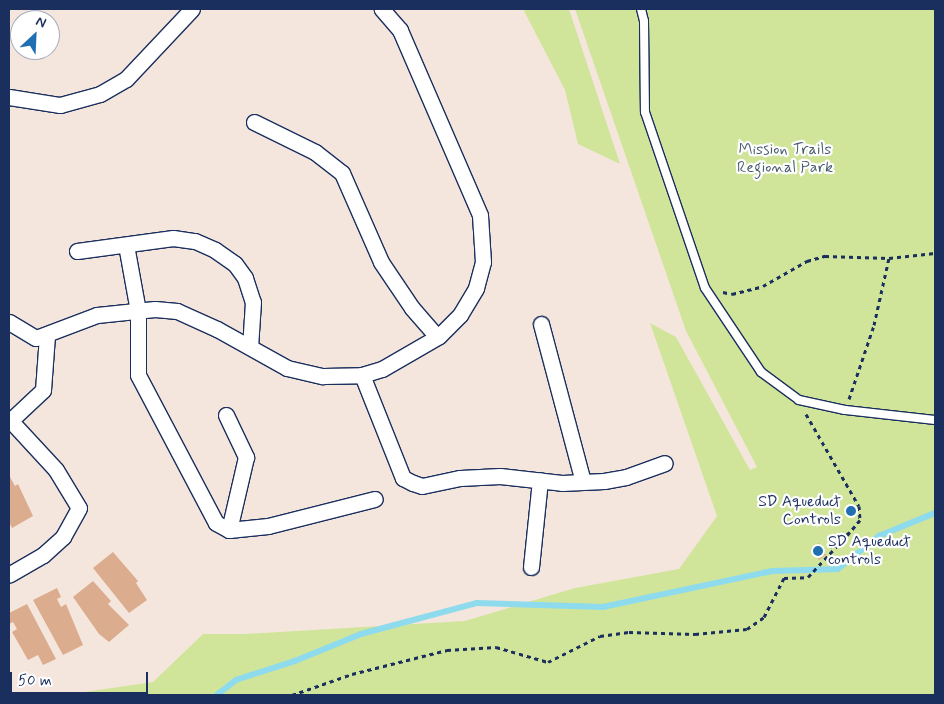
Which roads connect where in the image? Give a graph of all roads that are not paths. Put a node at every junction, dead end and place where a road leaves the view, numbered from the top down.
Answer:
1 (192, 9) edge
2 (382, 9) edge
3 (640, 9) edge
4 (9, 97) edge
5 (254, 122) dead end
6 (126, 245) junction
7 (77, 251) dead end
8 (138, 311) junction
9 (9, 322) edge
10 (541, 324) dead end
11 (47, 336) junction
12 (437, 337) junction
13 (250, 347) junction
14 (362, 375) junction
15 (226, 415) dead end
16 (10, 420) edge
17 (935, 420) edge
18 (665, 463) dead end
19 (540, 480) junction
20 (583, 482) junction
21 (375, 499) dead end
22 (229, 530) junction
23 (531, 567) dead end
24 (9, 576) edge

1 - 4 street
2 - 12 street
3 - 17 lane
5 - 12 street
6 - 7 street
6 - 8 street
6 - 13 street
8 - 11 street
8 - 13 street
8 - 22 street
9 - 11 street
10 - 20 street
11 - 16 street
12 - 14 street
13 - 14 street
14 - 19 street
15 - 22 street
16 - 24 street
18 - 20 street
19 - 20 street
19 - 23 street
21 - 22 street

